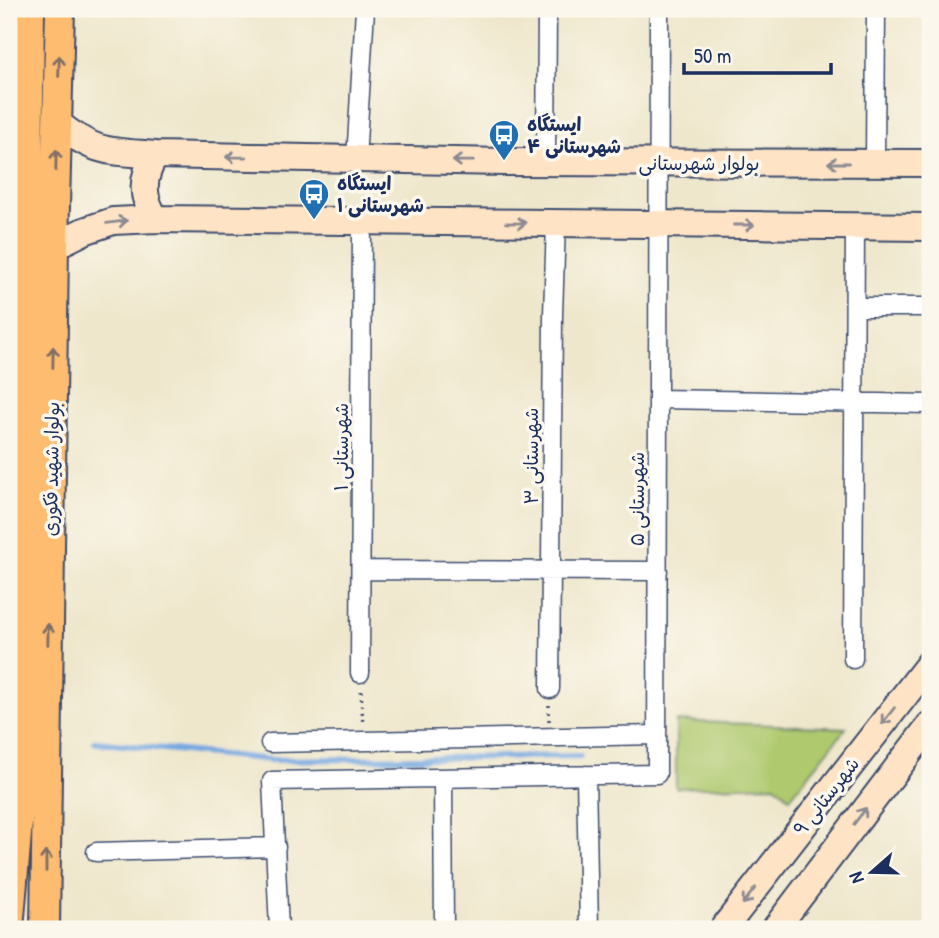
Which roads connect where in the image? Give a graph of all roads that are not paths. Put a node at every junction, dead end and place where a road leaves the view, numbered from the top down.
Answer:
1 (30, 9) edge
2 (60, 9) edge
3 (365, 9) edge
4 (547, 9) edge
5 (659, 9) edge
6 (876, 9) edge
7 (57, 122) junction
8 (156, 155) junction
9 (356, 160) junction
10 (546, 162) junction
11 (658, 163) junction
12 (875, 163) junction
13 (930, 163) edge
14 (156, 219) junction
15 (362, 221) junction
16 (556, 223) junction
17 (659, 225) junction
18 (855, 225) junction
19 (930, 227) edge
20 (54, 246) junction
21 (855, 307) junction
22 (930, 307) edge
23 (659, 400) junction
24 (854, 402) junction
25 (930, 404) edge
26 (551, 569) junction
27 (361, 570) junction
28 (658, 571) junction
29 (853, 659) dead end
30 (930, 663) edge
31 (360, 673) road end
32 (550, 689) road end
33 (930, 725) edge
34 (657, 735) junction
35 (270, 743) dead end
36 (586, 775) junction
37 (443, 778) junction
38 (276, 847) junction
39 (96, 852) dead end
40 (12, 865) edge
41 (9, 929) edge
42 (45, 929) edge
43 (279, 929) edge
44 (444, 929) edge
45 (589, 929) edge
46 (723, 929) edge
47 (775, 929) edge

1 - 40 main road, بولوار شهید فکوری
7 -> 2 main road, بولوار شهید فکوری
3 - 9 street
4 - 10 street
5 - 11 street, شهرستانی ۵
6 - 12 street
7 - 8 street, بولوار شهرستانی
20 -> 7 main road, بولوار شهید فکوری
9 -> 8 street, بولوار شهرستانی
8 - 14 street
10 -> 9 street, بولوار شهرستانی
10 - 11 street, بولوار شهرستانی
12 -> 11 street, بولوار شهرستانی
11 - 17 street, شهرستانی ۵
12 - 13 street, بولوار شهرستانی
14 - 15 street
20 -> 14 street
15 -> 16 street
15 - 27 street, شهرستانی ۱
16 - 17 street
16 - 26 street, شهرستانی ۳
17 -> 18 street
17 - 23 street, شهرستانی ۵
18 - 19 street
18 - 21 street
42 -> 20 main road, بولوار شهید فکوری
21 - 22 street
21 - 24 street
23 - 24 street
23 - 28 street, شهرستانی ۵
24 - 25 street
24 - 29 street
26 - 27 street
26 - 28 street
26 - 32 street, شهرستانی ۳
27 - 31 street, شهرستانی ۱
28 - 34 street, شهرستانی ۵
30 -> 46 street, شهرستانی ۹
47 -> 33 street
34 - 35 street
34 - 36 street, شهرستانی ۵
36 - 37 street
36 - 45 street
37 - 38 street
37 - 44 street
38 - 39 street
38 - 43 street
40 - 41 main road, بولوار شهید فکوری

